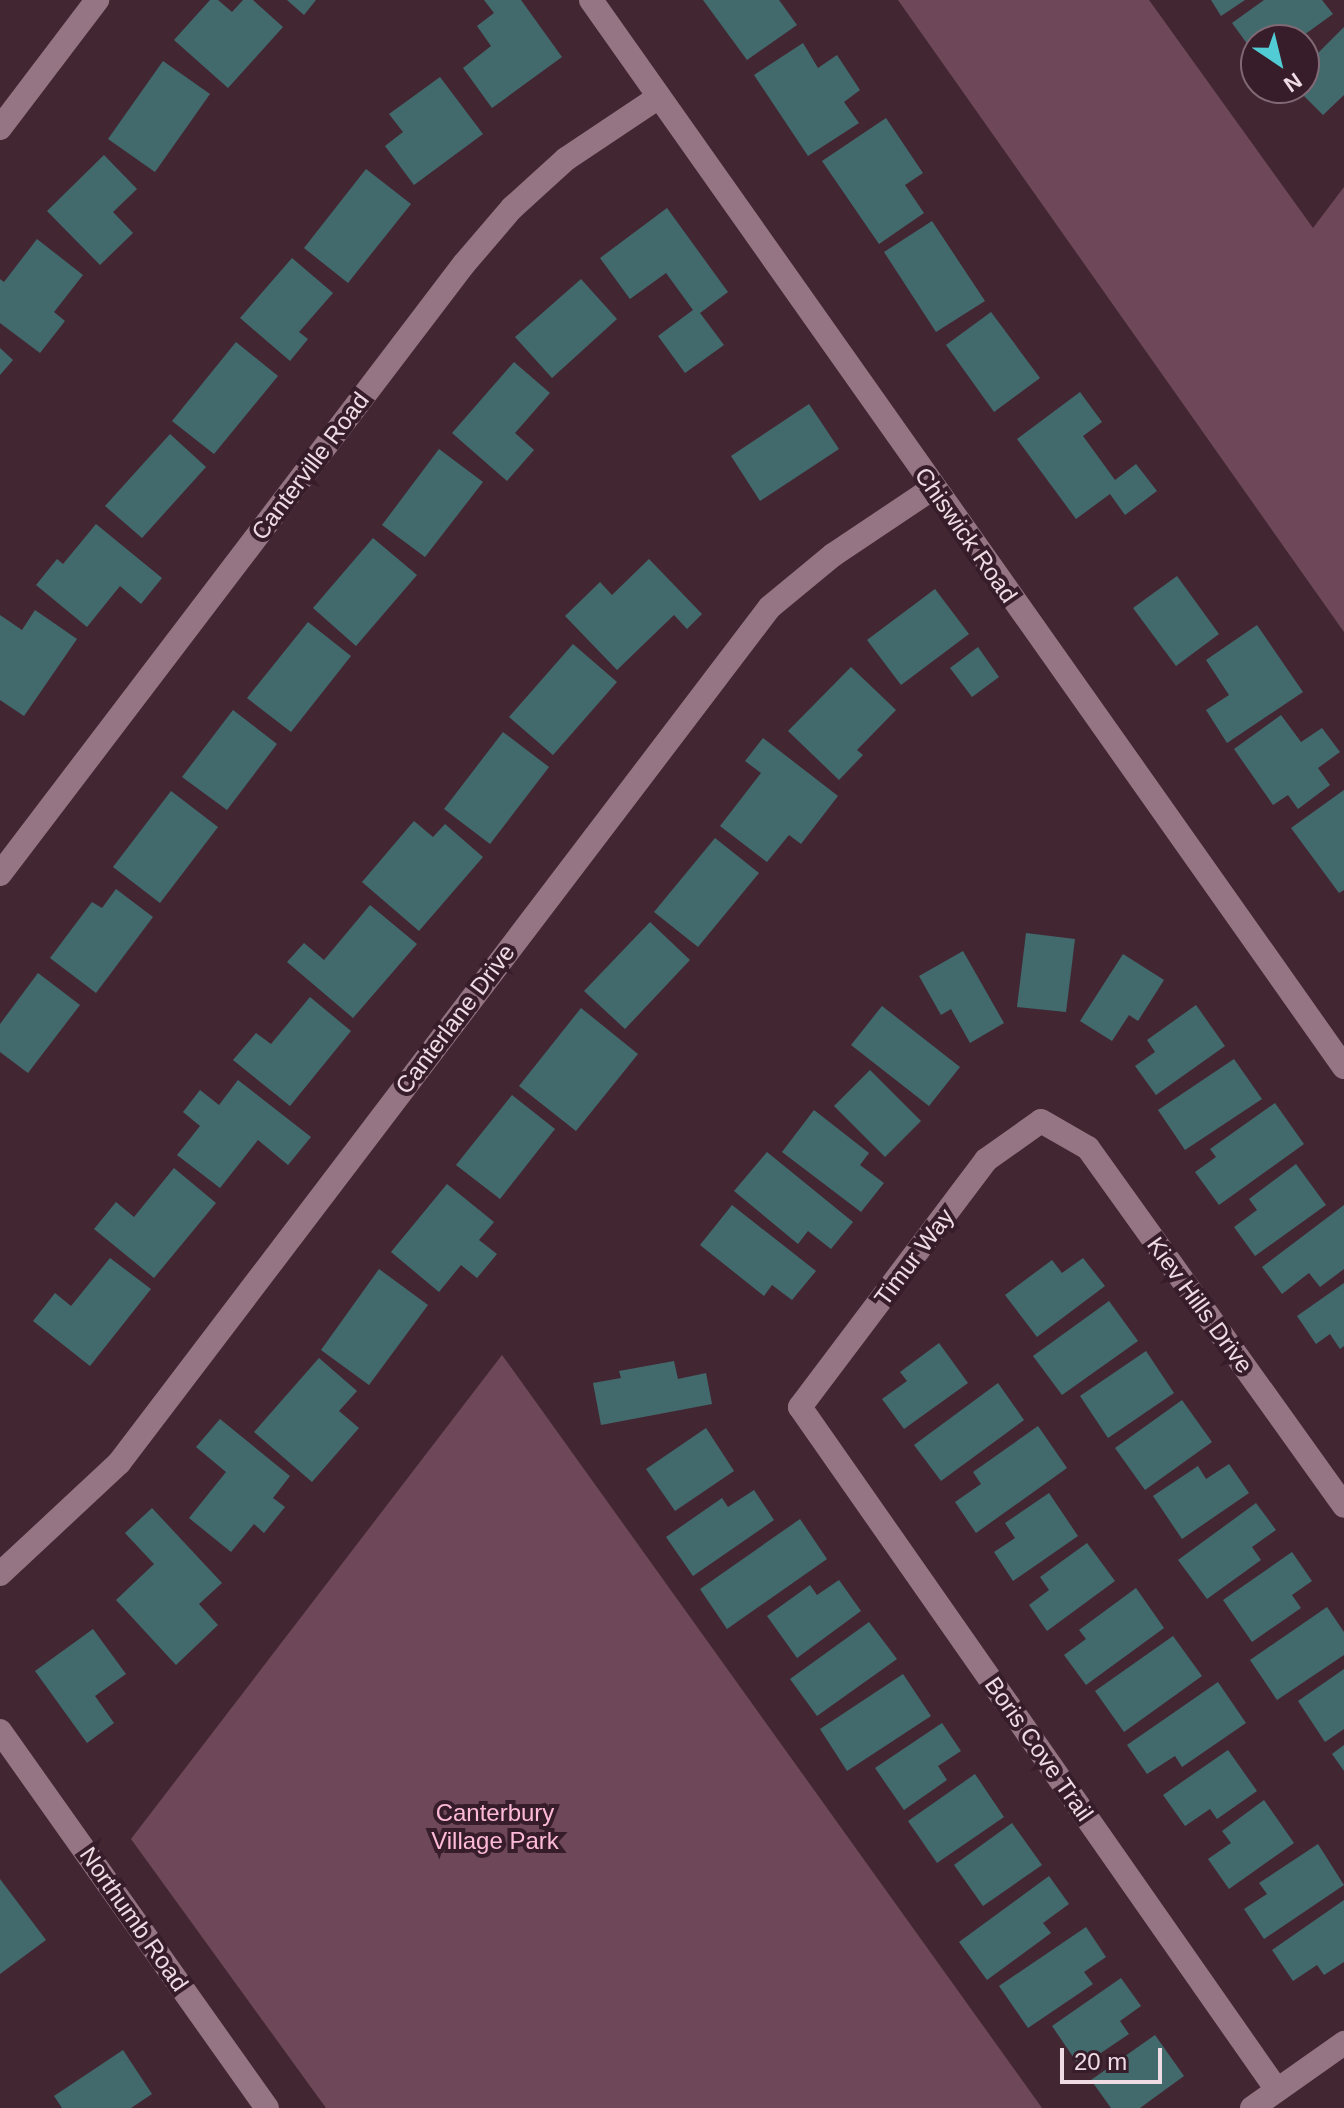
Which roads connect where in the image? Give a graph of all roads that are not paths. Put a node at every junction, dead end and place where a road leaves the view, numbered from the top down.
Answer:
1 (97, 0) edge
2 (591, 0) edge
3 (659, 97) junction
4 (0, 128) edge
5 (933, 488) junction
6 (0, 874) edge
7 (1344, 1067) edge
8 (1041, 1121) joint
9 (800, 1407) joint
10 (1344, 1506) edge
11 (0, 1574) edge
12 (0, 1731) edge
13 (1344, 2043) edge
14 (1277, 2090) junction
15 (267, 2108) edge
16 (1252, 2108) edge

1 - 4 street
2 - 3 street, Chiswick Road
3 - 5 street, Chiswick Road
3 - 6 street, Canterville Road
5 - 7 street, Chiswick Road
5 - 11 street, Canterlane Drive
8 - 9 street, Timur Way
8 - 10 street, Kiev Hills Drive
9 - 14 street, Boris Cove Trail
12 - 15 street, Northumb Road
13 - 14 street
14 - 16 street

